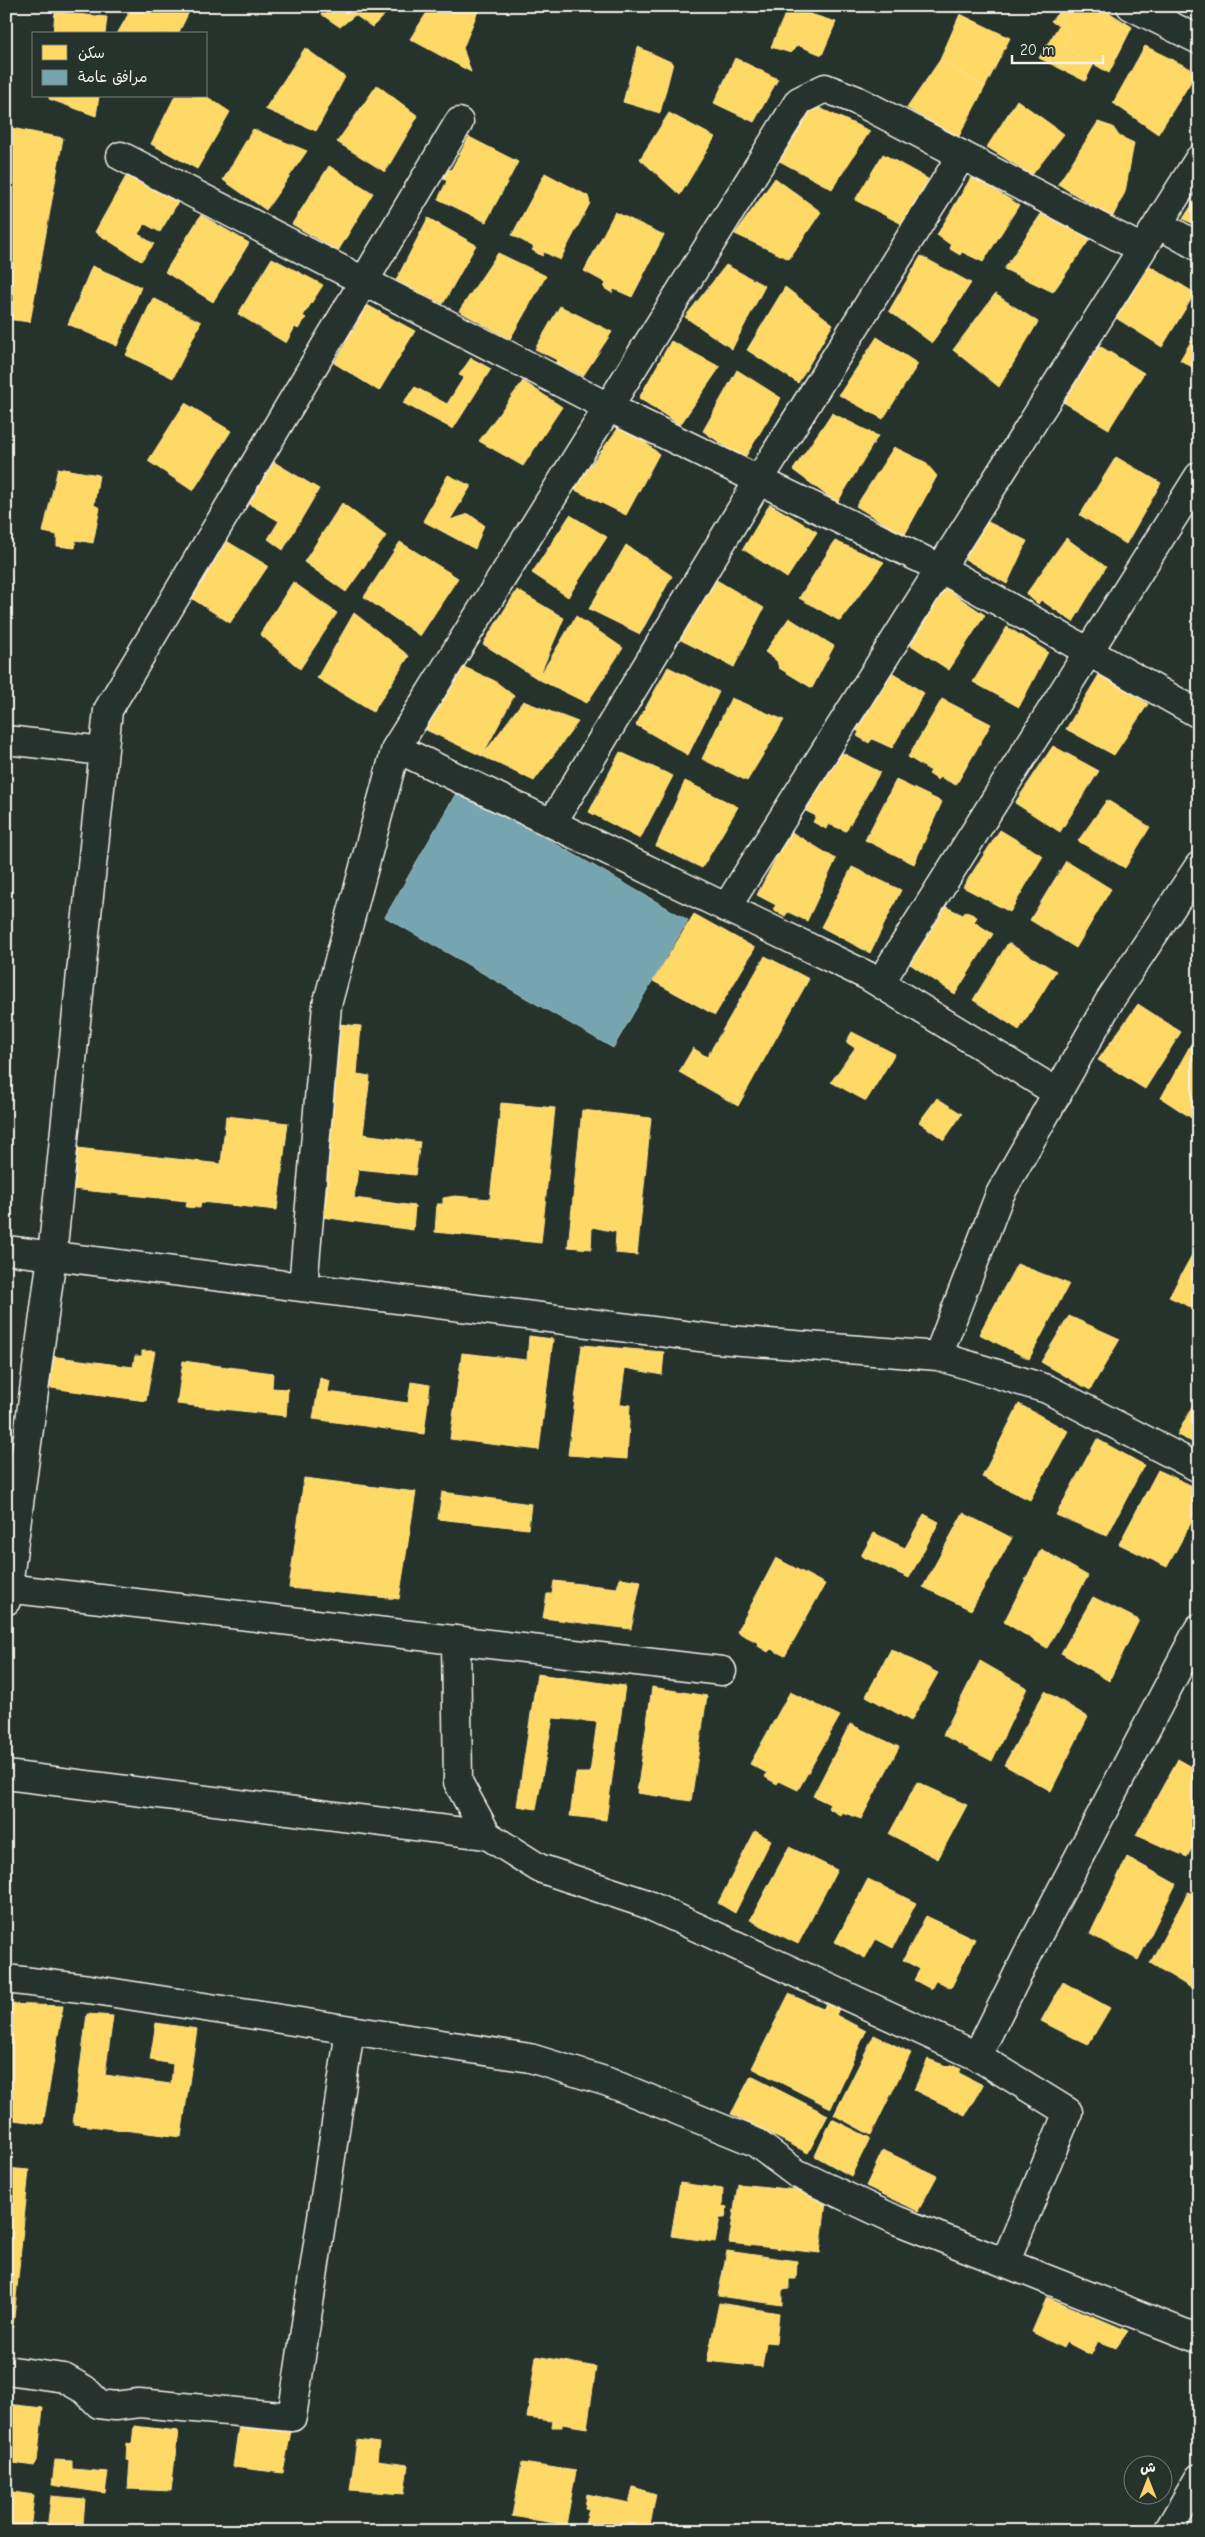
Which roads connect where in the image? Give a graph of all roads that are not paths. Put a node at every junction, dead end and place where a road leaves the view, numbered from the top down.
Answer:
1 (1131, 6) edge
2 (1199, 40) edge
3 (459, 122) dead end
4 (962, 155) junction
5 (121, 156) dead end
6 (1199, 159) edge
7 (1158, 224) junction
8 (1199, 247) edge
9 (1142, 249) junction
10 (364, 281) junction
11 (608, 407) junction
12 (1199, 476) edge
13 (759, 480) junction
14 (940, 568) junction
15 (1088, 652) junction
16 (1199, 714) edge
17 (6, 740) edge
18 (396, 748) junction
19 (104, 751) junction
20 (552, 823) junction
21 (1199, 866) edge
22 (726, 908) junction
23 (880, 984) junction
24 (1058, 1093) junction
25 (6, 1250) edge
26 (52, 1256) junction
27 (303, 1287) junction
28 (938, 1356) junction
29 (1199, 1468) edge
30 (7, 1592) edge
31 (1199, 1628) edge
32 (456, 1640) junction
33 (722, 1671) dead end
34 (6, 1775) edge
35 (487, 1835) junction
36 (6, 1979) edge
37 (350, 2030) junction
38 (977, 2056) junction
39 (1005, 2263) junction
40 (1199, 2339) edge
41 (6, 2370) edge
42 (1199, 2478) edge
43 (1168, 2531) edge

1 - 2 street
3 - 10 street
4 - 9 street
4 - 11 street
4 - 13 street
5 - 10 street
6 - 7 street
7 - 8 street
7 - 9 street
9 - 14 street
10 - 11 street
10 - 19 street
11 - 13 street
11 - 18 street
12 - 15 street
13 - 14 street
13 - 20 street
14 - 15 street
14 - 22 street
15 - 16 street
15 - 23 street
17 - 19 street
18 - 20 street
18 - 27 street
19 - 26 street
20 - 22 street
21 - 24 street
22 - 23 street
23 - 24 street
24 - 28 street
25 - 26 street
26 - 27 street
26 - 30 street
27 - 28 street
28 - 29 street
30 - 32 street
31 - 38 street
32 - 33 street
32 - 35 street
34 - 35 street
35 - 38 street
36 - 37 street
37 - 39 street
37 - 41 street
38 - 39 street
39 - 40 street
42 - 43 street

